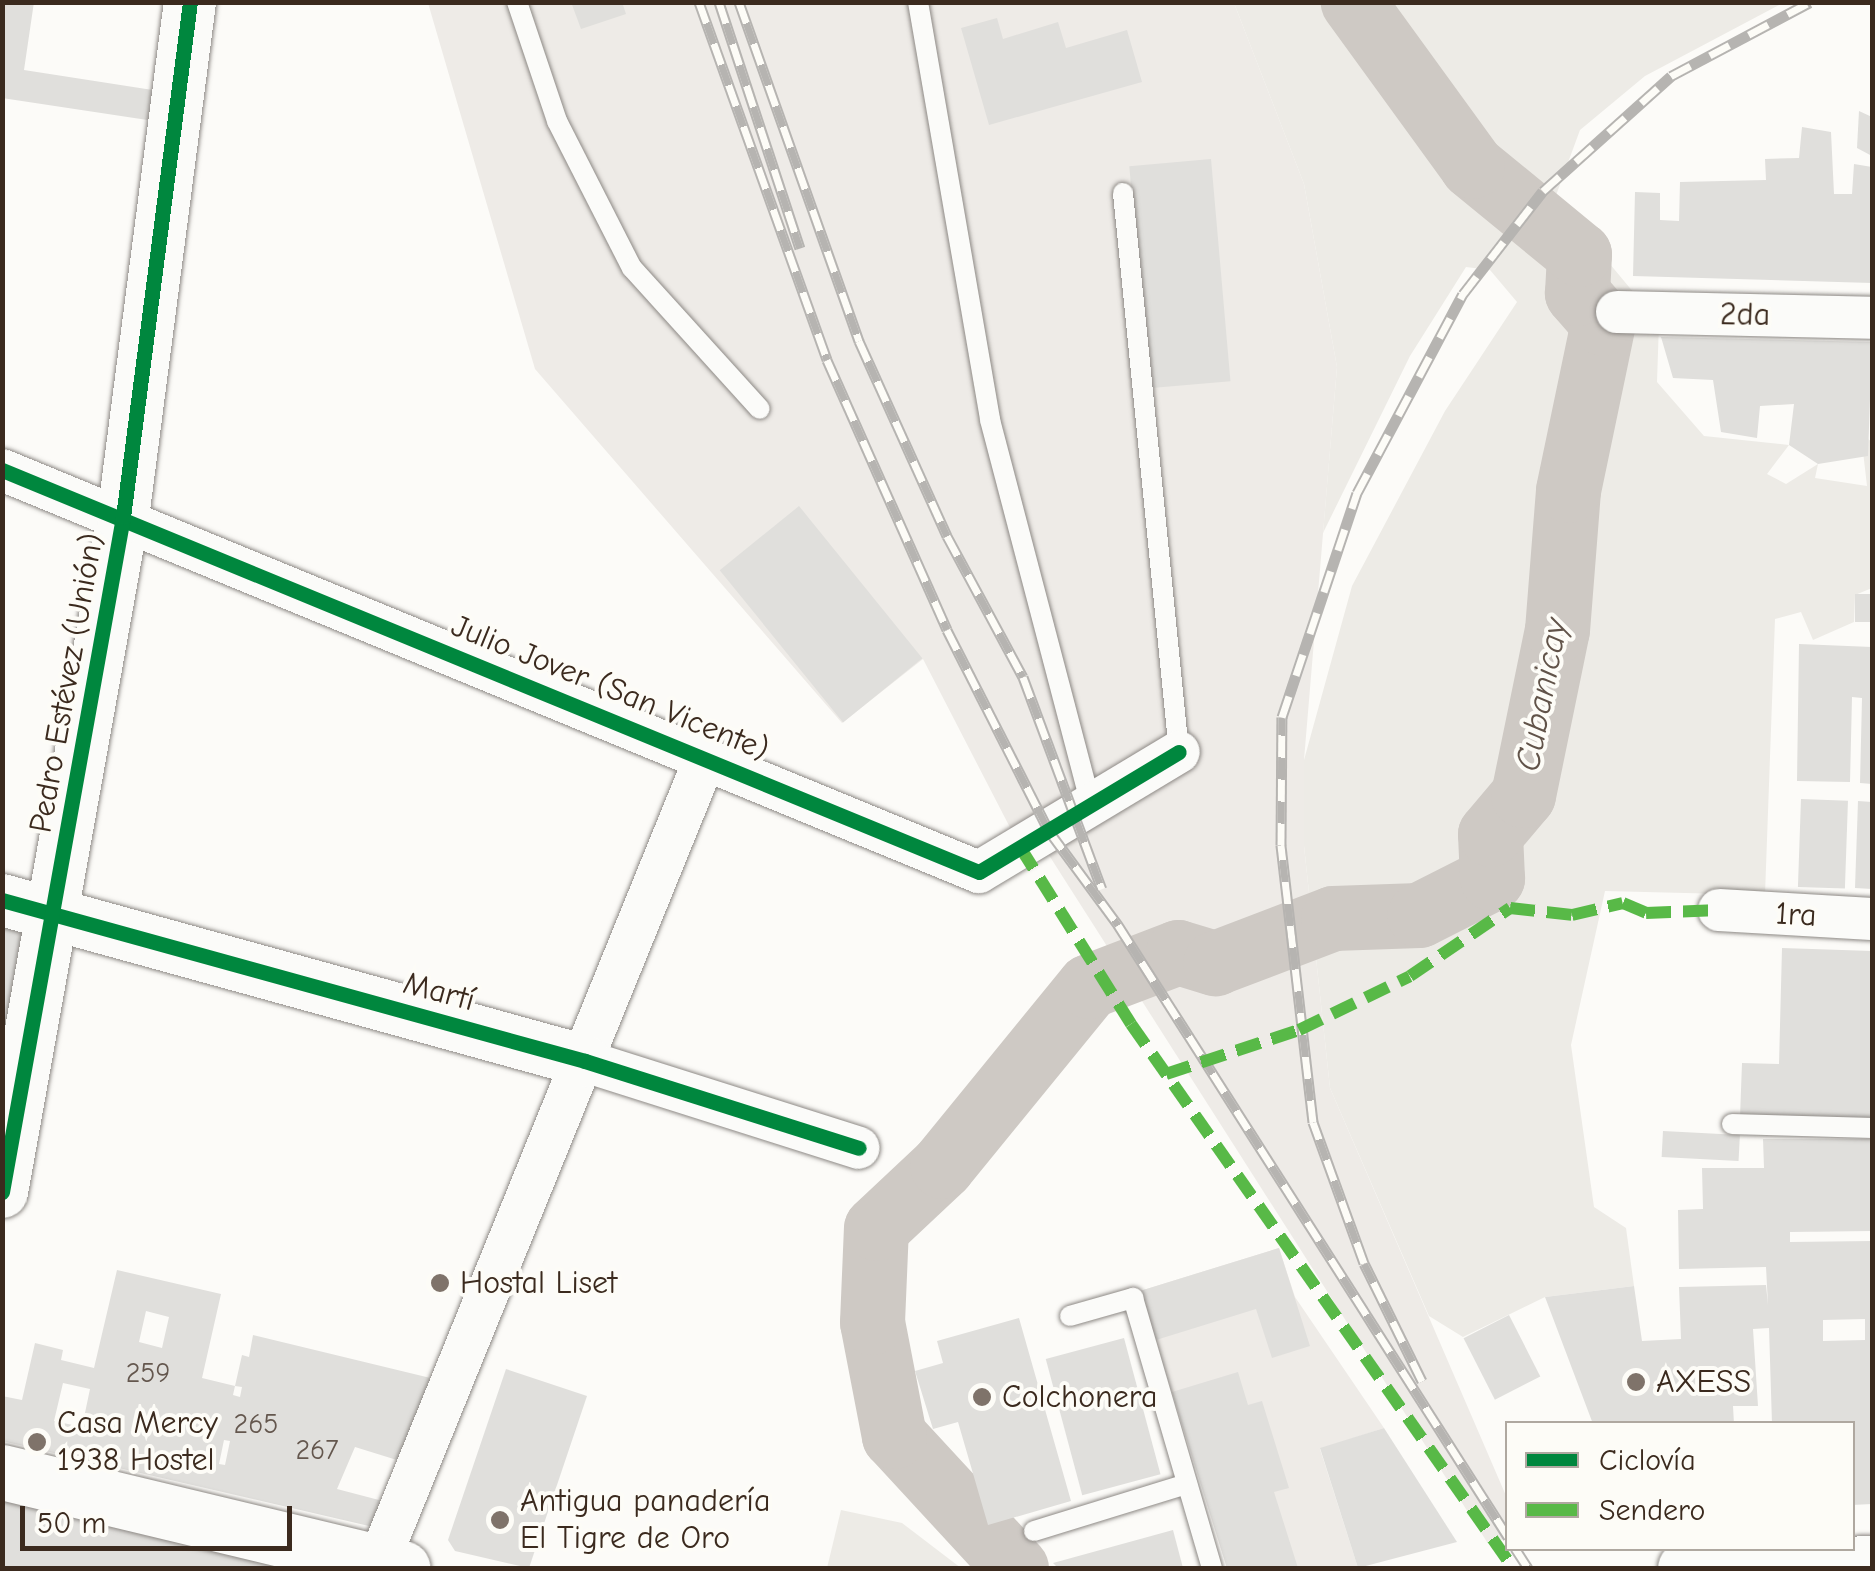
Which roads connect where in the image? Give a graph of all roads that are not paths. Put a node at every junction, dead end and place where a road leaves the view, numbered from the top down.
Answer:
1 (190, 2) edge
2 (517, 2) edge
3 (918, 2) edge
4 (1123, 193) dead end
5 (1617, 312) dead end
6 (1872, 318) edge
7 (760, 409) dead end
8 (2, 470) edge
9 (123, 517) junction
10 (1180, 752) joint
11 (706, 756) junction
12 (1092, 805) junction
13 (2, 900) edge
14 (1719, 910) dead end
15 (56, 914) junction
16 (1872, 920) edge
17 (585, 1061) junction
18 (1732, 1124) dead end
19 (1872, 1128) edge
20 (858, 1148) dead end
21 (2, 1192) edge
22 (1070, 1316) dead end
23 (2, 1472) edge
24 (1187, 1484) junction
25 (1034, 1531) dead end
26 (1872, 1563) edge
27 (386, 1566) edge
28 (1212, 1568) edge
29 (1685, 1568) edge

1 - 9 street, Pedro Estévez (Unión)
2 - 7 lane
3 - 12 lane
4 - 10 lane
5 - 6 street, 2da
8 - 9 street, Julio Jover (San Vicente)
9 - 11 street, Julio Jover (San Vicente)
9 - 15 street, Pedro Estévez (Unión)
10 - 12 street, Julio Jover (San Vicente)
11 - 12 street, Julio Jover (San Vicente)
11 - 17 street
13 - 15 street, Martí
14 - 16 street, 1ra
15 - 17 street, Martí
15 - 21 street, Pedro Estévez (Unión)
17 - 20 street, Martí
17 - 27 street
18 - 19 lane
22 - 24 lane
23 - 27 main road
24 - 25 lane
24 - 28 lane
26 - 29 main road

